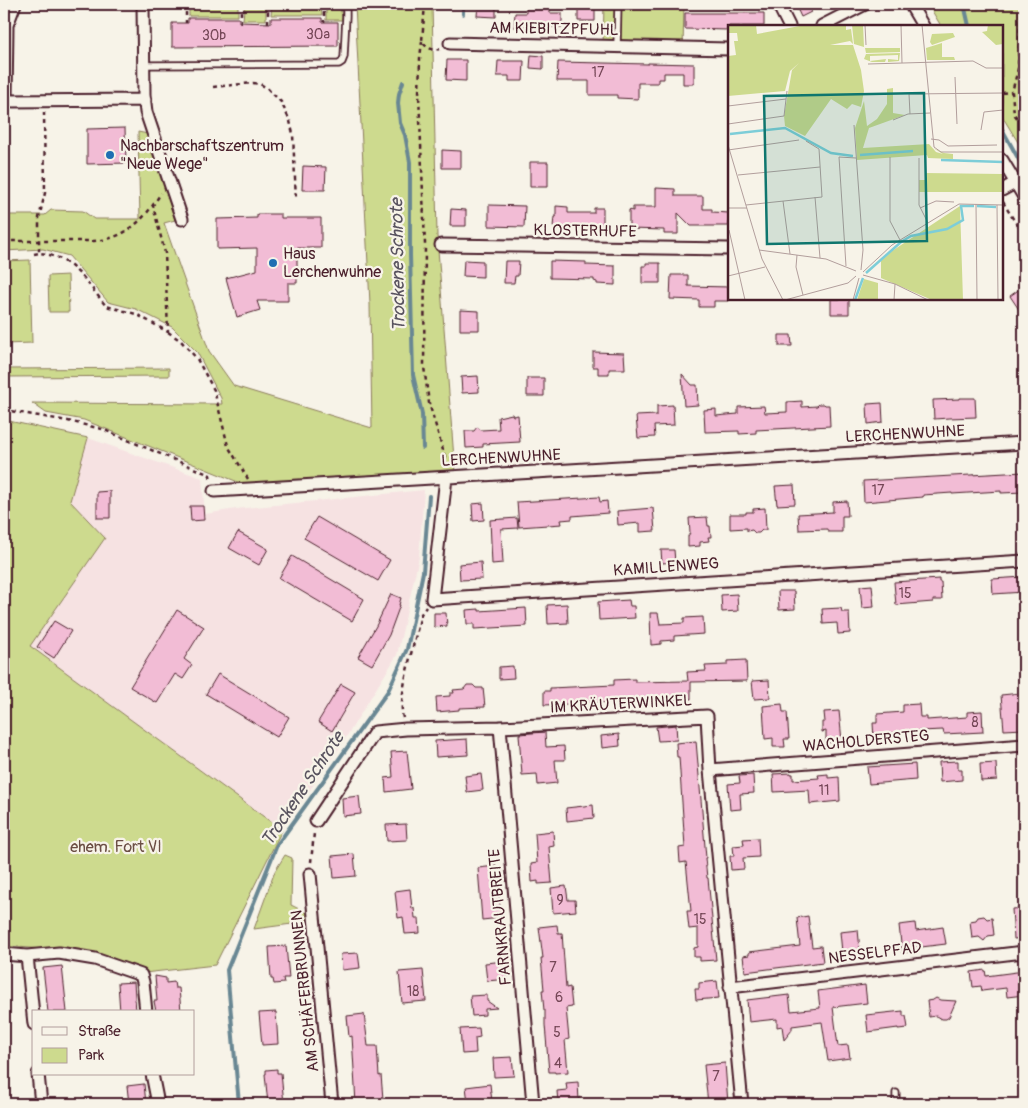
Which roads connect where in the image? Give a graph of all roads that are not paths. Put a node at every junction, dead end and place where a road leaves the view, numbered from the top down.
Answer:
1 (15, 4) edge
2 (143, 4) edge
3 (342, 4) edge
4 (618, 4) edge
5 (778, 4) edge
6 (865, 4) edge
7 (910, 4) edge
8 (788, 25) edge
9 (824, 25) edge
10 (922, 25) edge
11 (450, 43) road end
12 (617, 47) junction
13 (728, 49) edge
14 (144, 65) junction
15 (145, 100) junction
16 (1003, 162) edge
17 (1015, 183) junction
18 (1003, 189) edge
19 (1024, 197) edge
20 (182, 219) dead end
21 (441, 245) dead end
22 (728, 249) edge
23 (1024, 443) edge
24 (446, 478) junction
25 (214, 491) road end
26 (1024, 561) edge
27 (500, 727) junction
28 (1024, 744) edge
29 (710, 770) junction
30 (316, 822) road end
31 (310, 874) road end
32 (1024, 952) edge
33 (4, 954) edge
34 (27, 956) junction
35 (730, 987) junction
36 (33, 1010) edge
37 (146, 1010) edge
38 (38, 1076) edge
39 (152, 1076) edge
40 (896, 1093) dead end
41 (41, 1104) edge
42 (158, 1104) edge
43 (332, 1104) edge
44 (533, 1104) edge
45 (742, 1104) edge
46 (896, 1104) edge

1 - 15 street
2 - 14 street
3 - 14 lane
4 - 12 lane
5 - 8 street
6 - 9 street
7 - 10 street
11 - 12 street, AM KIEBITZPFUHL
12 - 13 street, AM KIEBITZPFUHL
14 - 15 street
15 - 20 street
16 - 17 street
17 - 18 street
17 - 19 street
21 - 22 street, KLOSTERHUFE
23 - 24 street, LERCHENWUHNE
24 - 25 street, LERCHENWUHNE
24 - 26 street, KAMILLENWEG
27 - 29 street, IM KRÄUTERWINKEL
27 - 30 street, IM KRÄUTERWINKEL
27 - 44 street, FARNKRAUTBREITE
28 - 29 street, WACHOLDERSTEG
29 - 35 street, IM KRÄUTERWINKEL
31 - 43 street, AM SCHÄFERBRUNNEN
32 - 35 street, NESSELPFAD
33 - 34 street
34 - 36 street
34 - 37 street
35 - 45 street, IM KRÄUTERWINKEL
38 - 41 street
39 - 42 street
40 - 46 lane

